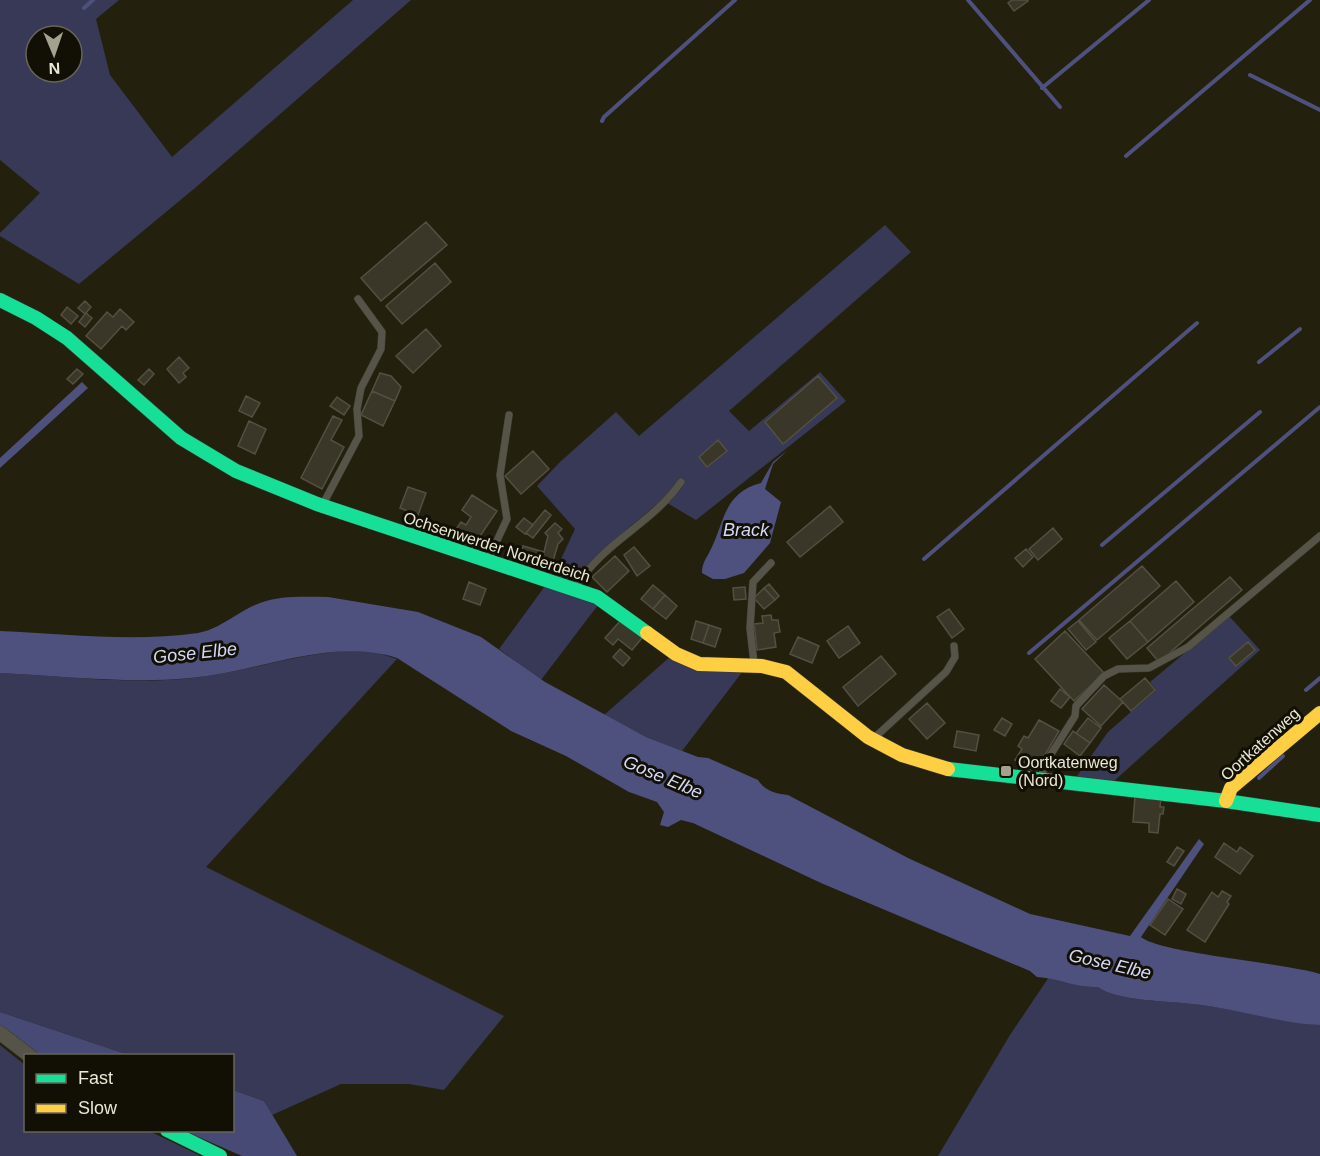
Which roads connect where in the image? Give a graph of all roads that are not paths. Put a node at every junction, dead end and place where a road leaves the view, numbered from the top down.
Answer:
1 (358, 298) dead end
2 (0, 300) edge
3 (509, 415) dead end
4 (681, 482) dead end
5 (322, 506) junction
6 (1320, 536) edge
7 (487, 562) junction
8 (771, 563) dead end
9 (575, 588) junction
10 (954, 646) dead end
11 (754, 666) junction
12 (1320, 712) edge
13 (871, 740) junction
14 (1040, 780) junction
15 (1226, 801) junction
16 (1320, 815) edge
17 (0, 1033) edge
18 (27, 1054) edge
19 (169, 1132) edge
20 (220, 1156) edge

1 - 5 lane
2 - 5 street, Ochsenwerder Norderdeich
3 - 7 lane
4 - 9 lane
5 - 7 street, Ochsenwerder Norderdeich
6 - 14 lane
7 - 9 street, Ochsenwerder Norderdeich
8 - 11 lane
9 - 11 street, Ochsenwerder Norderdeich
10 - 13 lane
11 - 13 street, Ochsenwerder Norderdeich
12 - 15 street, Oortkatenweg
13 - 14 street, Ochsenwerder Norderdeich
14 - 15 street, Ochsenwerder Norderdeich
15 - 16 street, Ochsenwerder Norderdeich
17 - 18 street
19 - 20 street

